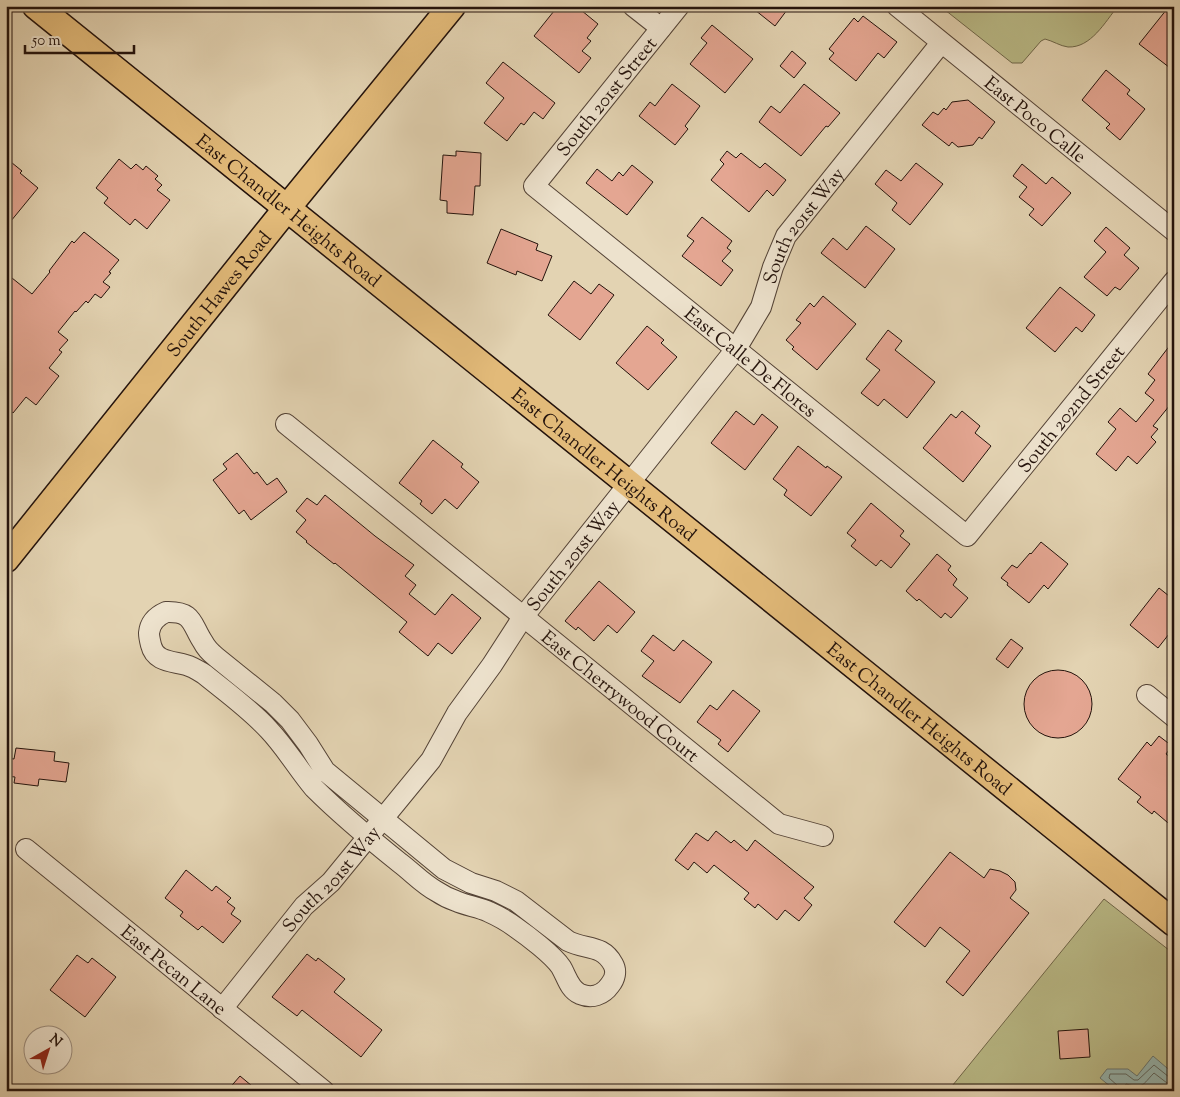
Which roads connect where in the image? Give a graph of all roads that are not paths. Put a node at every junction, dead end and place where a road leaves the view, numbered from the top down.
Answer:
1 (36, 6) edge
2 (452, 6) edge
3 (634, 6) edge
4 (679, 6) edge
5 (897, 6) edge
6 (661, 28) junction
7 (942, 43) junction
8 (534, 186) joint
9 (287, 208) junction
10 (1174, 231) edge
11 (1174, 281) edge
12 (736, 349) junction
13 (286, 424) dead end
14 (628, 485) junction
15 (967, 536) joint
16 (6, 560) edge
17 (523, 617) junction
18 (231, 669) junction
19 (218, 686) junction
20 (1147, 695) dead end
21 (1174, 717) edge
22 (318, 778) junction
23 (383, 819) junction
24 (824, 836) dead end
25 (368, 837) junction
26 (26, 849) dead end
27 (496, 891) junction
28 (489, 912) junction
29 (1174, 923) edge
30 (222, 1008) junction
31 (324, 1091) edge

1 - 9 main road, East Chandler Heights Road
2 - 9 main road, South Hawes Road
3 - 6 street
4 - 6 street, South 201st Street
5 - 7 street, East Poco Calle
6 - 8 street, South 201st Street
7 - 10 street, East Poco Calle
7 - 12 street, South 201st Way
8 - 12 street, East Calle De Flores
9 - 14 main road, East Chandler Heights Road
9 - 16 main road, South Hawes Road
11 - 15 street, South 202nd Street
12 - 14 street, South 201st Way
12 - 15 street, East Calle De Flores
13 - 17 street, East Cherrywood Court
14 - 17 street, South 201st Way
14 - 29 main road, East Chandler Heights Road
17 - 23 street, South 201st Way
17 - 24 street, East Cherrywood Court
18 - 19 street
18 - 19 street
18 - 22 street
19 - 22 street
20 - 21 street
22 - 23 street
22 - 25 street
23 - 25 street, South 201st Way
23 - 27 street
25 - 28 street
25 - 30 street, South 201st Way
26 - 30 street, East Pecan Lane
27 - 28 street
27 - 28 street
30 - 31 street, East Pecan Lane

